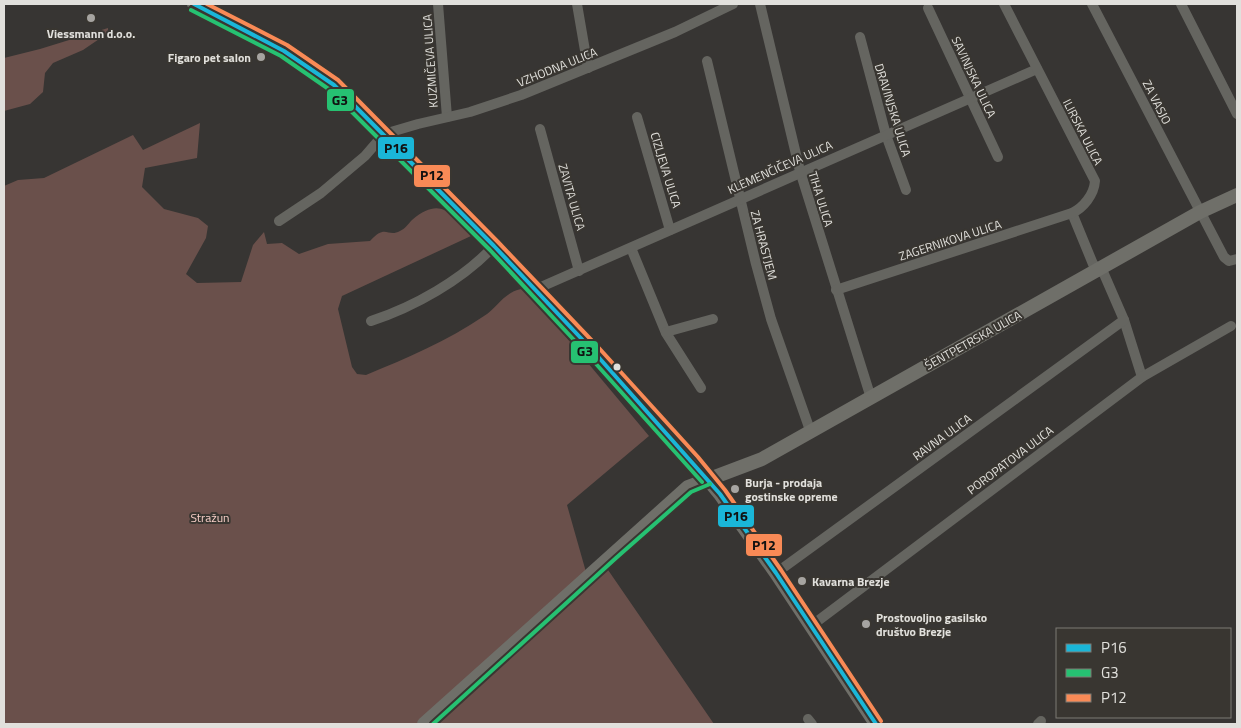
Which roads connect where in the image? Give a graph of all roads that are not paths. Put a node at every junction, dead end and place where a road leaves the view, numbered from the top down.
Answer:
1 (194, 4) edge
2 (438, 4) edge
3 (577, 4) edge
4 (733, 4) edge
5 (760, 4) edge
6 (1004, 4) edge
7 (1092, 4) edge
8 (1181, 4) edge
9 (928, 8) dead end
10 (860, 37) dead end
11 (707, 61) dead end
12 (588, 68) junction
13 (1038, 69) junction
14 (970, 98) junction
15 (1237, 114) edge
16 (447, 117) junction
17 (637, 117) dead end
18 (540, 129) dead end
19 (384, 134) junction
20 (886, 136) junction
21 (998, 157) dead end
22 (800, 171) junction
23 (906, 190) dead end
24 (1237, 195) edge
25 (739, 198) junction
26 (1200, 212) junction
27 (1072, 213) junction
28 (279, 221) dead end
29 (670, 230) junction
30 (494, 246) junction
31 (631, 248) junction
32 (1237, 259) edge
33 (1099, 269) junction
34 (579, 271) junction
35 (534, 290) junction
36 (836, 290) junction
37 (713, 319) dead end
38 (1124, 320) junction
39 (370, 322) dead end
40 (1231, 326) dead end
41 (666, 332) junction
42 (1142, 376) junction
43 (701, 388) dead end
44 (871, 398) junction
45 (811, 433) junction
46 (706, 478) junction
47 (776, 573) junction
48 (811, 626) junction
49 (424, 724) edge
50 (876, 724) edge

1 - 19 street
2 - 16 street, KUZMIČEVA ULICA
3 - 12 street
4 - 12 street, VZHODNA ULICA
5 - 22 street, TIHA ULICA
6 - 13 street, ILIRSKA ULICA
7 - 26 street, ZA VASJO
8 - 15 street
9 - 14 street, SAVINJSKA ULICA
10 - 20 street, DRAVINJSKA ULICA
11 - 25 street, ZA HRASTJEM
12 - 16 street, VZHODNA ULICA
13 - 14 street, KLEMENČIČEVA ULICA
13 - 27 street, ILIRSKA ULICA
14 - 20 street, KLEMENČIČEVA ULICA
14 - 21 street, SAVINJSKA ULICA
16 - 19 street, VZHODNA ULICA
17 - 29 street, CIZLJEVA ULICA
18 - 34 street, ZAVITA ULICA
19 - 28 street
19 - 30 street
20 - 22 street, KLEMENČIČEVA ULICA
20 - 23 street, DRAVINJSKA ULICA
22 - 25 street, KLEMENČIČEVA ULICA
22 - 36 street, TIHA ULICA
24 - 26 street, ŠENTPETRSKA ULICA
25 - 29 street, KLEMENČIČEVA ULICA
25 - 45 street, ZA HRASTJEM
26 - 32 street, ZA VASJO
26 - 33 street, ŠENTPETRSKA ULICA
27 - 33 street
27 - 36 street, ZAGERNIKOVA ULICA
29 - 31 street, KLEMENČIČEVA ULICA
30 - 35 street
30 - 39 street
31 - 34 street, KLEMENČIČEVA ULICA
31 - 41 street
33 - 38 street
33 - 44 street, ŠENTPETRSKA ULICA
34 - 35 street, KLEMENČIČEVA ULICA
35 - 46 street
36 - 44 street, TIHA ULICA
37 - 41 street
38 - 42 street
38 - 47 street, RAVNA ULICA
40 - 42 street, POROPATOVA ULICA
41 - 43 street
42 - 48 street, POROPATOVA ULICA
44 - 45 street, ŠENTPETRSKA ULICA
45 - 46 street, ŠENTPETRSKA ULICA
46 - 47 street
46 - 49 street, ŠENTPETRSKA ULICA
47 - 48 street
48 - 50 street

